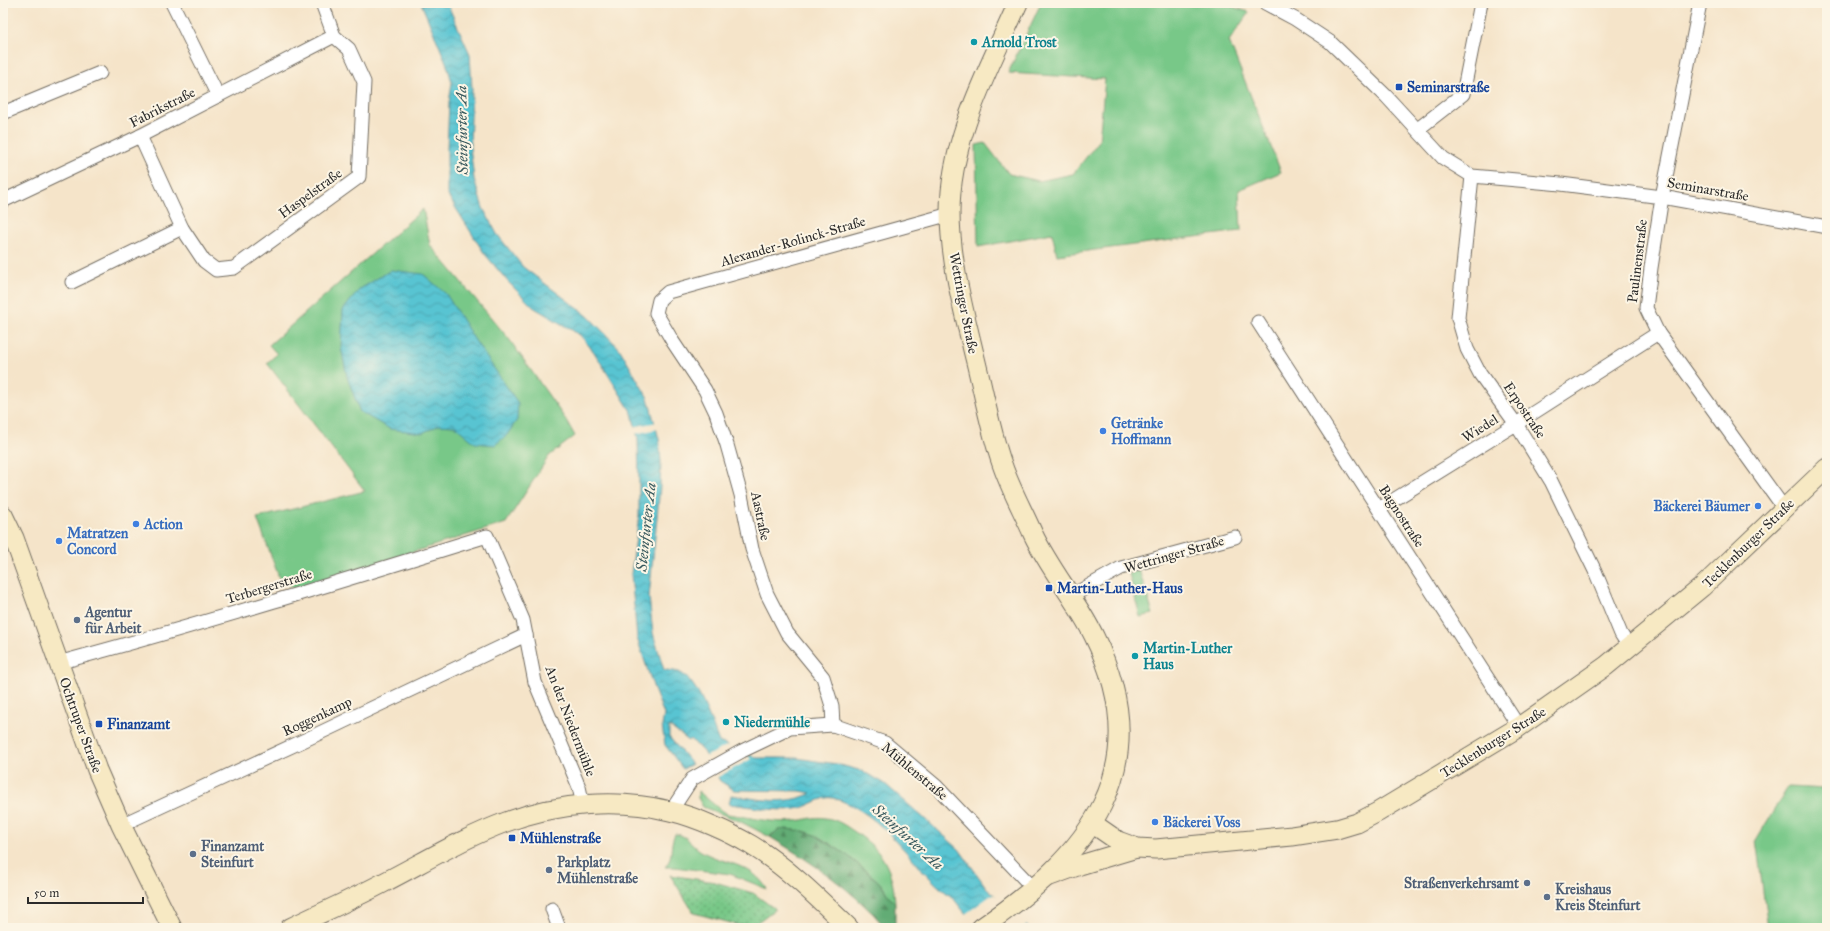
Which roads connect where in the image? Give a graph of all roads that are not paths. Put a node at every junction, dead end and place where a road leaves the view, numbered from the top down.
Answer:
1 (172, 3) edge
2 (322, 3) edge
3 (1018, 3) edge
4 (1265, 3) edge
5 (1480, 3) edge
6 (1700, 3) edge
7 (334, 36) junction
8 (100, 73) dead end
9 (218, 96) junction
10 (3, 113) edge
11 (1418, 129) junction
12 (140, 136) junction
13 (1472, 176) junction
14 (1662, 197) junction
15 (3, 201) edge
16 (950, 214) junction
17 (1827, 227) edge
18 (182, 228) junction
19 (72, 282) dead end
20 (656, 313) joint
21 (1258, 322) dead end
22 (1658, 333) junction
23 (1516, 424) junction
24 (1827, 468) edge
25 (1784, 508) junction
26 (1379, 509) junction
27 (3, 516) edge
28 (487, 536) joint
29 (1235, 537) dead end
30 (1071, 596) junction
31 (526, 635) junction
32 (1630, 648) junction
33 (58, 663) junction
34 (833, 725) junction
35 (1519, 726) junction
36 (583, 805) junction
37 (671, 811) junction
38 (1092, 823) junction
39 (121, 825) junction
40 (1137, 848) junction
41 (1048, 877) junction
42 (1034, 889) junction
43 (552, 909) dead end
44 (172, 928) edge
45 (290, 928) edge
46 (558, 928) edge
47 (849, 928) edge
48 (981, 928) edge

1 - 9 street
2 - 7 street
3 - 16 main road, Wettringer Straße
4 - 11 street, Seminarstraße
5 - 11 street
6 - 14 street, Paulinenstraße
7 - 9 street, Fabrikstraße
7 - 18 street, Haspelstraße
8 - 10 street
9 - 12 street, Fabrikstraße
11 - 13 street, Seminarstraße
12 - 15 street, Fabrikstraße
12 - 18 street, Haspelstraße
13 - 14 street, Seminarstraße
13 - 23 street, Erpostraße
14 - 17 street, Seminarstraße
14 - 22 street, Paulinenstraße
16 - 20 street, Alexander-Rolinck-Straße
16 - 30 main road, Wettringer Straße
18 - 19 street
20 - 34 street, Aastraße
21 - 26 street, Bagnostraße
22 - 23 street, Wiedel
22 - 25 street, Paulinenstraße
23 - 26 street, Wiedel
23 - 32 street, Erpostraße
24 - 25 main road, Tecklenburger Straße
25 - 32 main road, Tecklenburger Straße
26 - 35 street, Bagnostraße
27 - 33 main road, Ochtruper Straße
28 - 31 street, An der Niedermühle
28 - 33 street, Terbergerstraße
29 - 30 street, Wettringer Straße
30 - 38 main road, Wettringer Straße
31 - 36 street, An der Niedermühle
31 - 39 street, Roggenkamp
32 - 35 main road, Tecklenburger Straße
33 - 39 main road, Ochtruper Straße
34 - 37 street, Mühlenstraße
34 - 42 street, Mühlenstraße
35 - 40 main road, Tecklenburger Straße
36 - 37 main road
36 - 45 main road
37 - 47 main road
38 - 40 main road, Tecklenburger Straße
38 - 41 main road, Wettringer Straße
39 - 44 main road, Ochtruper Straße
40 - 41 main road
41 - 42 main road
42 - 48 main road
43 - 46 street

